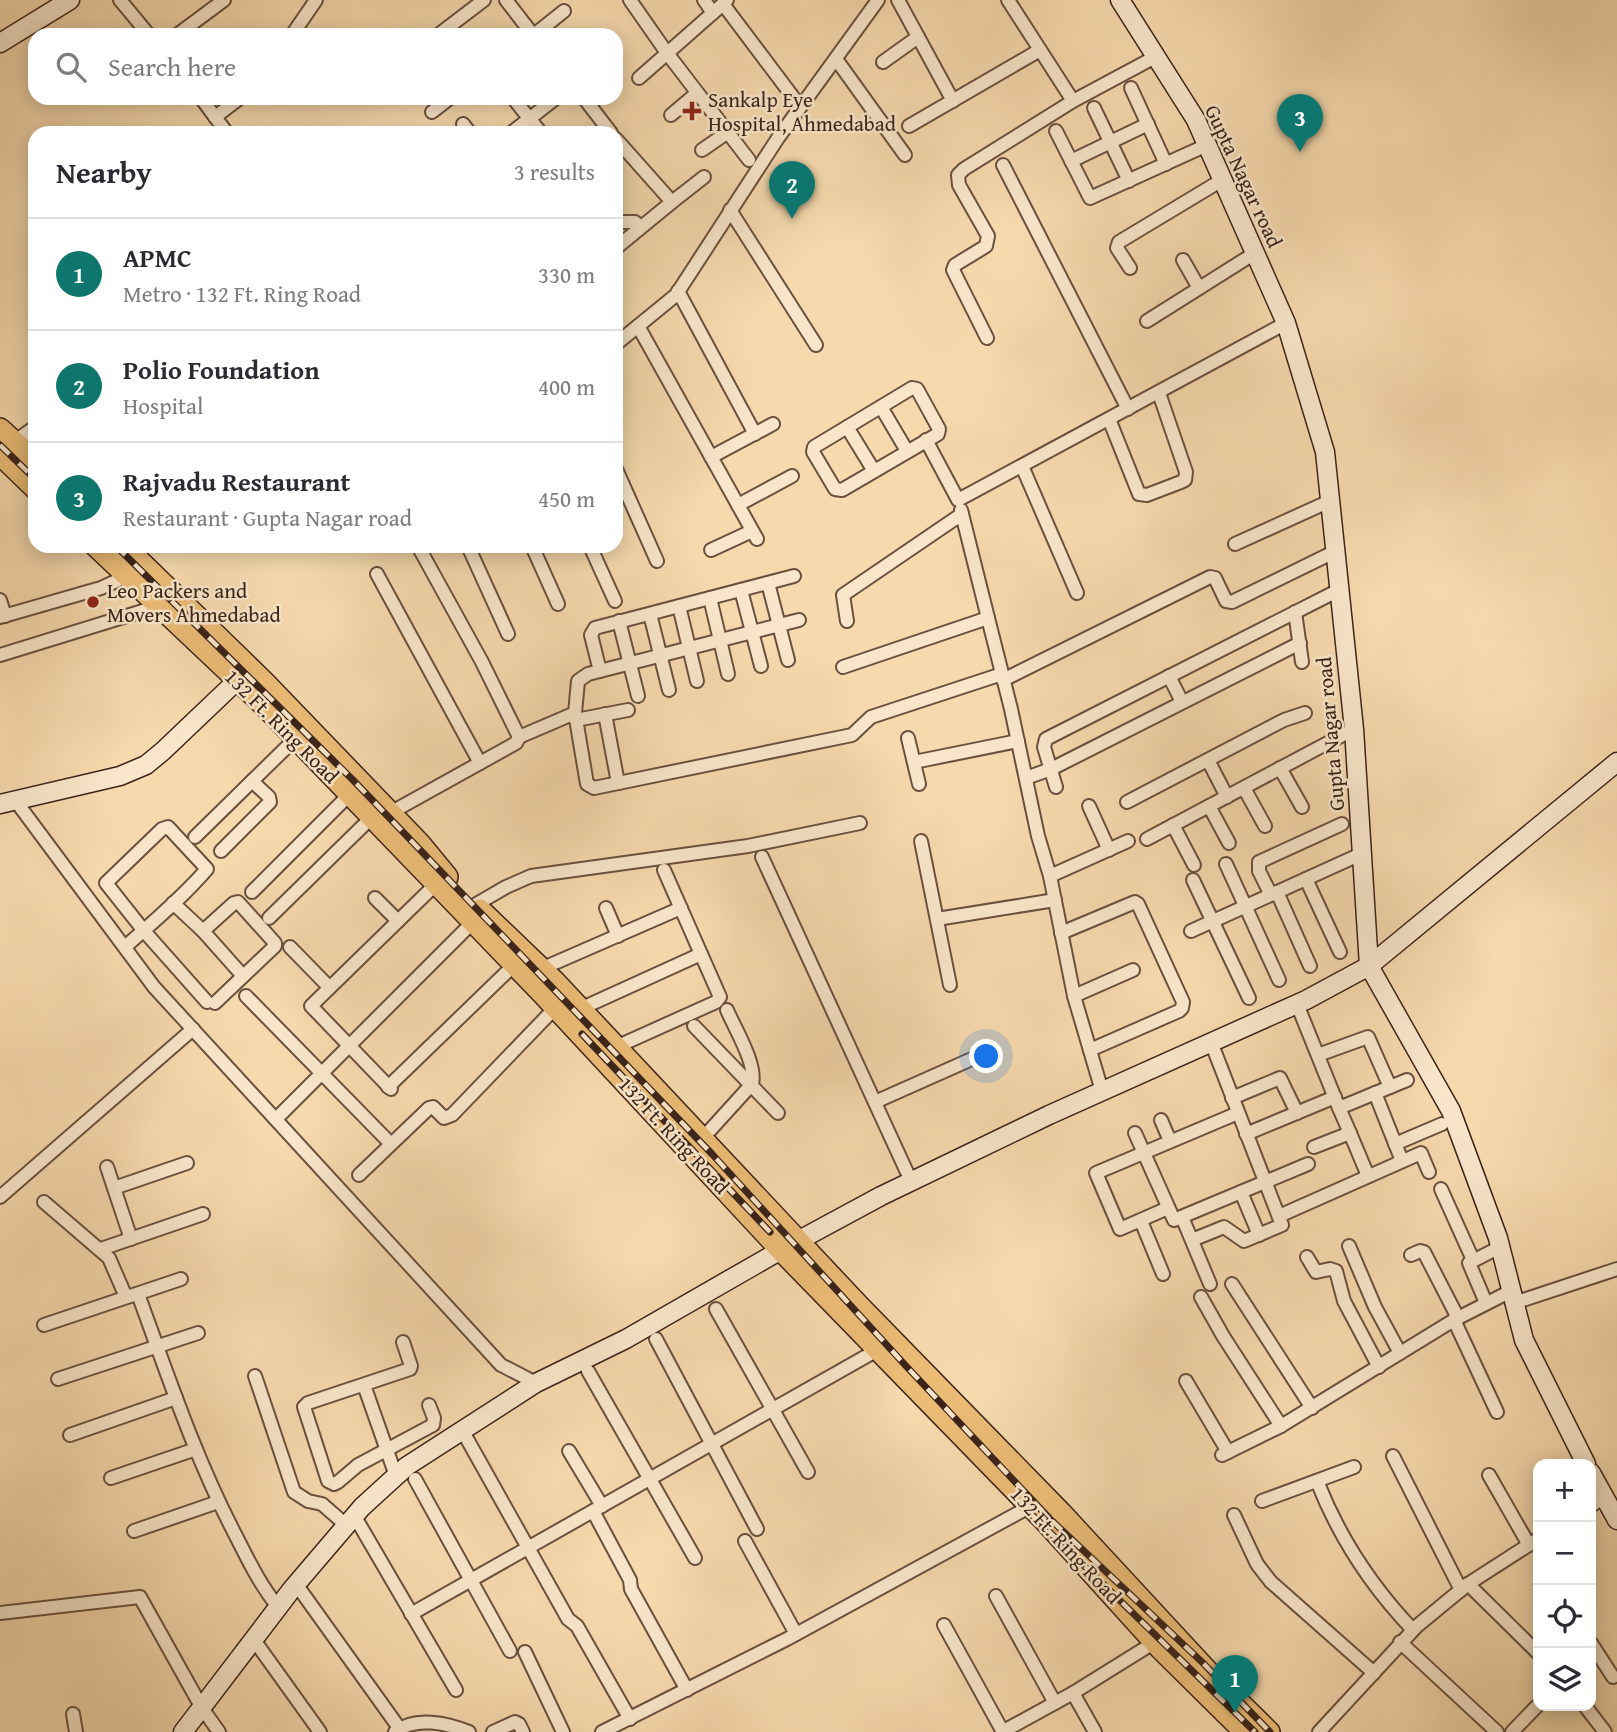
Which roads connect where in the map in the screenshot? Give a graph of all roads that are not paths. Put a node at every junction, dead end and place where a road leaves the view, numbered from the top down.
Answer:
1 (53, 0) edge
2 (70, 0) edge
3 (120, 0) edge
4 (224, 0) edge
5 (316, 0) edge
6 (484, 0) edge
7 (506, 0) edge
8 (629, 0) edge
9 (704, 0) edge
10 (878, 0) edge
11 (898, 0) edge
12 (1120, 0) edge
13 (1011, 1) edge
14 (725, 2) edge
15 (564, 11) dead end
16 (713, 13) junction
17 (143, 28) edge
18 (186, 28) edge
19 (297, 28) edge
20 (447, 28) edge
21 (528, 28) edge
22 (542, 28) edge
23 (0, 32) edge
24 (918, 37) junction
25 (0, 43) edge
26 (1040, 50) junction
27 (667, 53) junction
28 (1157, 56) junction
29 (836, 59) junction
30 (883, 62) dead end
31 (639, 78) dead end
32 (1131, 88) dead end
33 (697, 93) junction
34 (793, 97) dead end
35 (953, 101) junction
36 (1073, 101) junction
37 (206, 105) edge
38 (231, 105) edge
39 (441, 105) edge
40 (519, 105) edge
41 (547, 105) edge
42 (588, 105) edge
43 (1094, 108) dead end
44 (432, 112) dead end
45 (671, 115) dead end
46 (215, 117) junction
47 (530, 119) junction
48 (1148, 124) junction
49 (222, 126) edge
50 (520, 126) edge
51 (536, 126) edge
52 (605, 126) edge
53 (909, 126) dead end
54 (1056, 131) dead end
55 (728, 132) junction
56 (1111, 142) junction
57 (1207, 145) junction
58 (623, 148) edge
59 (702, 150) dead end
60 (905, 155) dead end
61 (749, 159) dead end
62 (1071, 161) junction
63 (1166, 164) junction
64 (1003, 165) dead end
65 (704, 177) dead end
66 (1222, 180) junction
67 (1129, 181) junction
68 (672, 202) junction
69 (730, 210) junction
70 (623, 222) edge
71 (640, 227) junction
72 (623, 242) edge
73 (1255, 253) junction
74 (1183, 260) dead end
75 (1130, 268) dead end
76 (1199, 288) junction
77 (678, 291) junction
78 (1147, 321) dead end
79 (1286, 323) junction
80 (638, 326) junction
81 (623, 338) edge
82 (987, 338) dead end
83 (816, 345) dead end
84 (1159, 393) junction
85 (881, 407) junction
86 (1128, 409) junction
87 (1109, 419) junction
88 (773, 424) dead end
89 (847, 426) junction
90 (28, 430) edge
91 (755, 434) junction
92 (926, 440) junction
93 (5, 442) edge
94 (907, 452) junction
95 (28, 457) edge
96 (711, 457) junction
97 (1022, 466) junction
98 (874, 471) junction
99 (792, 476) dead end
100 (28, 477) edge
101 (623, 485) edge
102 (958, 500) junction
103 (1330, 501) junction
104 (738, 505) junction
105 (962, 514) junction
106 (1235, 544) dead end
107 (711, 550) dead end
108 (1336, 551) junction
109 (103, 553) edge
110 (131, 553) edge
111 (422, 553) edge
112 (471, 553) edge
113 (535, 553) edge
114 (593, 553) edge
115 (657, 561) dead end
116 (377, 574) dead end
117 (127, 576) junction
118 (794, 576) dead end
119 (768, 583) junction
120 (1341, 589) junction
121 (741, 590) junction
122 (1077, 593) dead end
123 (710, 598) junction
124 (0, 600) edge
125 (615, 601) dead end
126 (558, 604) dead end
127 (159, 606) junction
128 (679, 606) junction
129 (1295, 612) junction
130 (650, 614) junction
131 (2, 616) edge
132 (988, 618) junction
133 (799, 620) dead end
134 (619, 621) junction
135 (848, 621) dead end
136 (779, 625) junction
137 (752, 632) junction
138 (508, 634) dead end
139 (721, 640) junction
140 (1300, 643) junction
141 (690, 648) junction
142 (0, 655) edge
143 (660, 656) junction
144 (788, 660) dead end
145 (1303, 662) dead end
146 (629, 664) junction
147 (761, 666) dead end
148 (843, 667) dead end
149 (600, 671) junction
150 (728, 674) dead end
151 (244, 675) junction
152 (1169, 676) junction
153 (1003, 677) junction
154 (697, 681) dead end
155 (669, 690) dead end
156 (638, 696) dead end
157 (1182, 702) junction
158 (628, 710) dead end
159 (1305, 713) dead end
160 (605, 715) junction
161 (576, 717) junction
162 (1354, 729) junction
163 (519, 737) junction
164 (908, 737) dead end
165 (296, 738) junction
166 (1018, 741) junction
167 (1208, 760) junction
168 (914, 762) junction
169 (1617, 762) edge
170 (480, 763) junction
171 (1280, 768) junction
172 (1051, 769) junction
173 (1026, 778) junction
174 (252, 781) junction
175 (618, 783) junction
176 (919, 784) dead end
177 (1056, 787) dead end
178 (1244, 788) junction
179 (349, 794) junction
180 (1227, 797) junction
181 (7, 802) edge
182 (1127, 802) dead end
183 (1089, 806) dead end
184 (1209, 806) junction
185 (1302, 807) dead end
186 (381, 815) junction
187 (860, 823) dead end
188 (1342, 824) dead end
189 (1172, 825) junction
190 (1265, 826) dead end
191 (195, 837) dead end
192 (1147, 839) dead end
193 (921, 841) dead end
194 (1128, 841) dead end
195 (1229, 843) dead end
196 (1109, 850) junction
197 (221, 851) dead end
198 (1362, 854) junction
199 (762, 857) dead end
200 (1226, 864) dead end
201 (1194, 865) dead end
202 (664, 870) dead end
203 (1050, 876) junction
204 (1306, 879) junction
205 (1193, 880) dead end
206 (436, 884) junction
207 (252, 892) dead end
208 (1274, 894) junction
209 (375, 898) dead end
210 (1055, 900) junction
211 (173, 903) junction
212 (1245, 906) junction
213 (606, 908) dead end
214 (681, 908) junction
215 (474, 914) junction
216 (269, 918) dead end
217 (937, 919) junction
218 (398, 921) junction
219 (1213, 921) junction
220 (144, 931) junction
221 (203, 931) junction
222 (1191, 931) dead end
223 (1061, 933) junction
224 (618, 936) junction
225 (125, 947) junction
226 (290, 947) dead end
227 (1340, 952) dead end
228 (701, 954) junction
229 (514, 965) junction
230 (1310, 966) dead end
231 (1369, 966) junction
232 (541, 969) junction
233 (1133, 970) dead end
234 (243, 975) junction
235 (1279, 980) dead end
236 (950, 985) dead end
237 (329, 987) junction
238 (246, 996) dead end
239 (1074, 996) junction
240 (1250, 998) dead end
241 (1297, 1004) junction
242 (555, 1007) junction
243 (580, 1009) junction
244 (727, 1010) dead end
245 (694, 1026) dead end
246 (193, 1029) junction
247 (1211, 1042) junction
248 (350, 1047) junction
249 (616, 1047) junction
250 (1090, 1050) junction
251 (983, 1054) dead end
252 (1318, 1055) junction
253 (323, 1073) junction
254 (1407, 1080) dead end
255 (752, 1084) junction
256 (1390, 1087) junction
257 (1102, 1091) junction
258 (1375, 1093) junction
259 (1232, 1097) junction
260 (875, 1102) junction
261 (1337, 1102) junction
262 (778, 1113) dead end
263 (1238, 1113) junction
264 (1297, 1113) junction
265 (276, 1119) junction
266 (1161, 1120) dead end
267 (1442, 1124) dead end
268 (1135, 1133) dead end
269 (1350, 1133) junction
270 (1246, 1134) junction
271 (703, 1138) junction
272 (1170, 1141) junction
273 (391, 1144) junction
274 (1395, 1144) junction
275 (1314, 1147) dead end
276 (1144, 1152) junction
277 (1402, 1161) junction
278 (187, 1163) dead end
279 (1308, 1164) dead end
280 (107, 1167) dead end
281 (1429, 1172) dead end
282 (359, 1175) dead end
283 (1368, 1176) junction
284 (911, 1181) junction
285 (1265, 1181) junction
286 (114, 1188) junction
287 (1441, 1189) dead end
288 (1241, 1192) junction
289 (0, 1197) edge
290 (44, 1202) dead end
291 (1168, 1208) junction
292 (204, 1214) dead end
293 (1279, 1216) junction
294 (1182, 1217) junction
295 (1141, 1221) junction
296 (1259, 1236) junction
297 (131, 1239) junction
298 (1192, 1240) junction
299 (790, 1245) junction
300 (1349, 1246) dead end
301 (1500, 1247) junction
302 (101, 1250) junction
303 (1411, 1255) dead end
304 (1307, 1257) dead end
305 (1472, 1260) junction
306 (1617, 1269) edge
307 (1163, 1274) dead end
308 (181, 1279) dead end
309 (1210, 1284) dead end
310 (1232, 1284) dead end
311 (132, 1296) junction
312 (1202, 1297) dead end
313 (1513, 1297) junction
314 (1486, 1303) junction
315 (716, 1309) dead end
316 (1456, 1319) junction
317 (44, 1325) dead end
318 (198, 1333) dead end
319 (656, 1339) dead end
320 (403, 1342) dead end
321 (158, 1347) junction
322 (879, 1349) junction
323 (1400, 1353) junction
324 (1379, 1367) junction
325 (587, 1371) dead end
326 (255, 1376) dead end
327 (58, 1379) dead end
328 (1186, 1381) dead end
329 (536, 1383) junction
330 (364, 1385) junction
331 (176, 1398) junction
332 (429, 1405) dead end
333 (1311, 1408) junction
334 (773, 1409) junction
335 (1497, 1412) dead end
336 (1281, 1426) junction
337 (462, 1430) junction
338 (70, 1436) dead end
339 (712, 1444) junction
340 (196, 1449) junction
341 (386, 1450) junction
342 (569, 1451) dead end
343 (1393, 1455) dead end
344 (1584, 1459) edge
345 (1354, 1467) dead end
346 (808, 1472) dead end
347 (1489, 1475) dead end
348 (396, 1476) junction
349 (111, 1478) dead end
350 (415, 1479) dead end
351 (649, 1479) junction
352 (1317, 1481) junction
353 (1597, 1501) edge
354 (218, 1502) junction
355 (1262, 1502) dead end
356 (1031, 1506) junction
357 (598, 1509) junction
358 (1234, 1514) dead end
359 (1617, 1520) edge
360 (352, 1523) junction
361 (757, 1529) dead end
362 (134, 1531) dead end
363 (745, 1541) dead end
364 (1533, 1541) edge
365 (1533, 1543) edge
366 (528, 1547) junction
367 (695, 1558) dead end
368 (471, 1579) junction
369 (296, 1584) junction
370 (1464, 1587) junction
371 (996, 1596) dead end
372 (278, 1607) junction
373 (0, 1613) edge
374 (411, 1615) junction
375 (944, 1625) dead end
376 (1413, 1630) junction
377 (796, 1634) junction
378 (254, 1640) junction
379 (1155, 1642) junction
380 (1400, 1642) junction
381 (1533, 1649) edge
382 (510, 1651) dead end
383 (525, 1652) dead end
384 (1596, 1654) edge
385 (1374, 1673) junction
386 (1613, 1677) dead end
387 (456, 1690) dead end
388 (687, 1690) junction
389 (1073, 1693) junction
390 (1055, 1703) junction
391 (202, 1708) junction
392 (1533, 1710) edge
393 (1589, 1711) edge
394 (73, 1714) dead end
395 (630, 1719) junction
396 (396, 1728) edge
397 (447, 1729) edge
398 (76, 1732) edge
399 (183, 1732) edge
400 (219, 1732) edge
401 (320, 1732) edge
402 (469, 1732) edge
403 (493, 1732) edge
404 (523, 1732) edge
405 (563, 1732) edge
406 (602, 1732) edge
407 (1002, 1732) edge
408 (1095, 1732) edge
409 (1245, 1732) edge
410 (1269, 1732) edge
411 (1319, 1732) edge
412 (1497, 1732) edge
413 (1512, 1732) edge
414 (1605, 1732) edge

1 - 23 street
2 - 25 street
3 - 17 street
4 - 18 street
5 - 19 street
6 - 20 street
7 - 21 street
8 - 27 street
9 - 16 street
10 - 29 street
11 - 24 street
12 - 28 street, Gupta Nagar road
13 - 26 street
14 - 16 street
14 - 34 street
15 - 22 street
16 - 27 street
24 - 30 street
24 - 35 street
26 - 35 street
26 - 36 street
27 - 31 street
27 - 33 street
28 - 36 street
28 - 57 street, Gupta Nagar road
29 - 60 street
29 - 69 street
32 - 48 street
33 - 45 street
33 - 55 street
35 - 53 street
36 - 82 street
37 - 46 street
38 - 46 street
39 - 44 street
40 - 47 street
41 - 47 street
42 - 52 street
43 - 56 street
46 - 49 street
47 - 50 street
47 - 51 street
48 - 56 street
48 - 63 street
54 - 62 street
55 - 59 street
55 - 61 street
56 - 62 street
56 - 67 street
57 - 63 street
57 - 66 street, Gupta Nagar road
58 - 68 street
62 - 67 street
63 - 67 street
64 - 86 street
65 - 68 street
66 - 73 street, Gupta Nagar road
66 - 75 street
68 - 71 street
69 - 77 street
69 - 83 street
70 - 71 street
71 - 72 street
73 - 76 street
73 - 79 street, Gupta Nagar road
74 - 76 street
76 - 78 street
77 - 80 street
77 - 91 street
79 - 84 street
79 - 103 street, Gupta Nagar road
80 - 81 street
80 - 96 street
84 - 86 street
84 - 87 street
85 - 89 street
85 - 92 street
85 - 94 street
86 - 87 street
87 - 97 street
88 - 91 street
89 - 98 street
89 - 98 street
90 - 93 street
91 - 96 street
92 - 94 street
92 - 102 street
93 - 95 main road
93 - 100 main road
94 - 98 street
96 - 104 street
97 - 102 street
97 - 122 street
99 - 104 street
101 - 115 street
102 - 105 street
103 - 106 street
103 - 108 street, Gupta Nagar road
104 - 107 street
105 - 132 street
105 - 135 street
108 - 120 street, Gupta Nagar road
108 - 153 street
109 - 117 main road, 132 Ft. Ring Road
110 - 151 main road, 132 Ft. Ring Road
111 - 163 street
112 - 138 street
113 - 126 street
114 - 125 street
116 - 170 street
117 - 127 main road, 132 Ft. Ring Road
117 - 131 street
118 - 119 street
119 - 121 street
119 - 136 street
120 - 129 street
120 - 162 street, Gupta Nagar road
121 - 123 street
121 - 137 street
123 - 128 street
123 - 139 street
124 - 131 street
127 - 142 street
127 - 151 main road, 132 Ft. Ring Road
128 - 130 street
128 - 141 street
129 - 140 street
129 - 152 street
130 - 134 street
130 - 143 street
132 - 148 street
132 - 153 street
133 - 136 street
134 - 146 street
134 - 149 street
136 - 137 street
136 - 144 street
137 - 139 street
137 - 147 street
139 - 141 street
139 - 150 street
140 - 145 street
140 - 157 street
141 - 143 street
141 - 154 street
143 - 146 street
143 - 155 street
146 - 149 street
146 - 156 street
149 - 161 street
151 - 165 main road, 132 Ft. Ring Road
151 - 181 street
151 - 186 main road, 132 Ft. Ring Road
152 - 157 street
152 - 172 street
153 - 166 street
153 - 175 street
157 - 172 street
158 - 160 street
159 - 167 street
160 - 161 street
160 - 175 street
161 - 163 street
161 - 175 street
162 - 171 street
162 - 198 street, Gupta Nagar road
163 - 170 street
164 - 168 street
165 - 174 street
165 - 179 main road, 132 Ft. Ring Road
166 - 168 street
166 - 173 street
167 - 180 street
167 - 182 street
168 - 176 street
169 - 231 street
170 - 186 street
171 - 178 street
171 - 185 street
172 - 173 street
172 - 177 street
173 - 203 street
174 - 191 street
174 - 197 street
178 - 180 street
178 - 190 street
179 - 186 main road, 132 Ft. Ring Road
179 - 207 street
180 - 184 street
181 - 225 street
183 - 196 street
184 - 189 street
184 - 195 street
186 - 206 main road, 132 Ft. Ring Road
186 - 215 main road, 132 Ft. Ring Road
186 - 216 street
187 - 215 street
188 - 208 street
189 - 192 street
189 - 201 street
193 - 217 street
194 - 196 street
196 - 203 street
198 - 204 street
198 - 231 street, Gupta Nagar road
199 - 260 street
200 - 212 street
202 - 214 street
203 - 210 street
204 - 208 street
204 - 227 street
205 - 219 street
206 - 215 main road, 132 Ft. Ring Road
206 - 218 street
208 - 212 street
208 - 230 street
209 - 218 street
210 - 217 street
210 - 223 street
211 - 220 street
211 - 220 street
211 - 221 street
212 - 219 street
212 - 235 street
213 - 224 street
214 - 224 street
214 - 228 street
215 - 229 main road, 132 Ft. Ring Road
215 - 232 main road, 132 Ft. Ring Road
215 - 248 street
217 - 236 street
218 - 237 street
219 - 222 street
219 - 240 street
220 - 225 street
220 - 234 street
221 - 234 street
221 - 234 street
223 - 239 street
223 - 250 street
224 - 232 street
225 - 246 street
226 - 237 street
228 - 243 street
228 - 249 street
229 - 242 main road, 132 Ft. Ring Road
229 - 248 street
231 - 241 street
231 - 301 street, Gupta Nagar road
232 - 243 main road, 132 Ft. Ring Road
233 - 239 street
237 - 248 street
238 - 253 street
239 - 250 street
241 - 247 street
241 - 252 street
242 - 273 street
242 - 299 main road, 132 Ft. Ring Road
243 - 249 main road, 132 Ft. Ring Road
244 - 255 street
245 - 255 street
246 - 265 street
246 - 289 street
247 - 257 street
247 - 259 street
248 - 253 street
249 - 271 main road, 132 Ft. Ring Road
250 - 257 street
251 - 260 street
252 - 256 street
252 - 261 street
253 - 265 street
253 - 273 street
254 - 256 street
255 - 262 street
255 - 271 street
256 - 258 street
257 - 284 street
258 - 261 street
258 - 274 street
259 - 263 street
259 - 264 street
260 - 284 street
261 - 264 street
261 - 269 street
263 - 270 street
263 - 272 street
264 - 270 street
265 - 329 street
266 - 272 street
267 - 274 street
268 - 276 street
269 - 275 street
269 - 283 street
270 - 285 street
271 - 299 main road, 132 Ft. Ring Road
272 - 276 street
273 - 282 street
274 - 277 street
276 - 291 street
276 - 295 street
277 - 281 street
277 - 283 street
278 - 286 street
279 - 285 street
280 - 286 street
283 - 293 street
284 - 299 street
285 - 288 street
285 - 293 street
286 - 297 street
287 - 305 street
288 - 294 street
288 - 296 street
290 - 302 street
291 - 294 street
291 - 295 street
292 - 297 street
293 - 296 street
294 - 298 street
295 - 307 street
296 - 298 street
297 - 302 street
298 - 309 street
299 - 322 main road, 132 Ft. Ring Road
299 - 329 street
299 - 410 main road, 132 Ft. Ring Road
300 - 323 street
301 - 305 street
301 - 313 street, Gupta Nagar road
302 - 311 street
303 - 316 street
304 - 324 street
305 - 314 street
306 - 313 street
308 - 311 street
310 - 333 street
311 - 317 street
311 - 321 street
312 - 336 street
313 - 314 street
313 - 344 street, Gupta Nagar road
314 - 316 street
315 - 334 street
316 - 323 street
316 - 335 street
318 - 321 street
319 - 339 street
320 - 330 street
321 - 327 street
321 - 331 street
322 - 334 street
322 - 356 main road, 132 Ft. Ring Road
323 - 324 street
324 - 333 street
325 - 351 street
326 - 360 street
328 - 336 street
329 - 337 street
330 - 341 street
330 - 341 street
331 - 338 street
331 - 340 street
332 - 341 street
333 - 336 street
334 - 339 street
334 - 346 street
337 - 348 street
337 - 366 street
339 - 351 street
339 - 361 street
340 - 349 street
340 - 354 street
341 - 348 street
342 - 357 street
343 - 370 street
345 - 352 street
347 - 364 street
348 - 360 street
350 - 368 street
351 - 357 street
351 - 367 street
352 - 355 street
352 - 376 street
353 - 359 street
354 - 362 street
354 - 372 street
356 - 377 street
356 - 379 main road, 132 Ft. Ring Road
357 - 366 street
357 - 388 street
358 - 385 street
360 - 369 street
360 - 374 street
363 - 377 street
365 - 370 street
366 - 368 street
366 - 395 street
368 - 374 street
368 - 382 street
369 - 372 street
369 - 396 street
370 - 376 street
370 - 381 street
371 - 390 street
372 - 378 street
373 - 391 street
374 - 387 street
375 - 407 street
376 - 380 street
377 - 388 street
378 - 391 street
378 - 401 street
379 - 389 street
379 - 409 main road, 132 Ft. Ring Road
380 - 385 street
380 - 412 street
383 - 405 street
384 - 386 street
385 - 411 street
388 - 395 street
389 - 390 street
389 - 408 street
390 - 407 street
391 - 399 street
391 - 400 street
392 - 413 street
393 - 414 street
394 - 398 street
395 - 406 street
396 - 397 street
397 - 402 street
403 - 404 street

